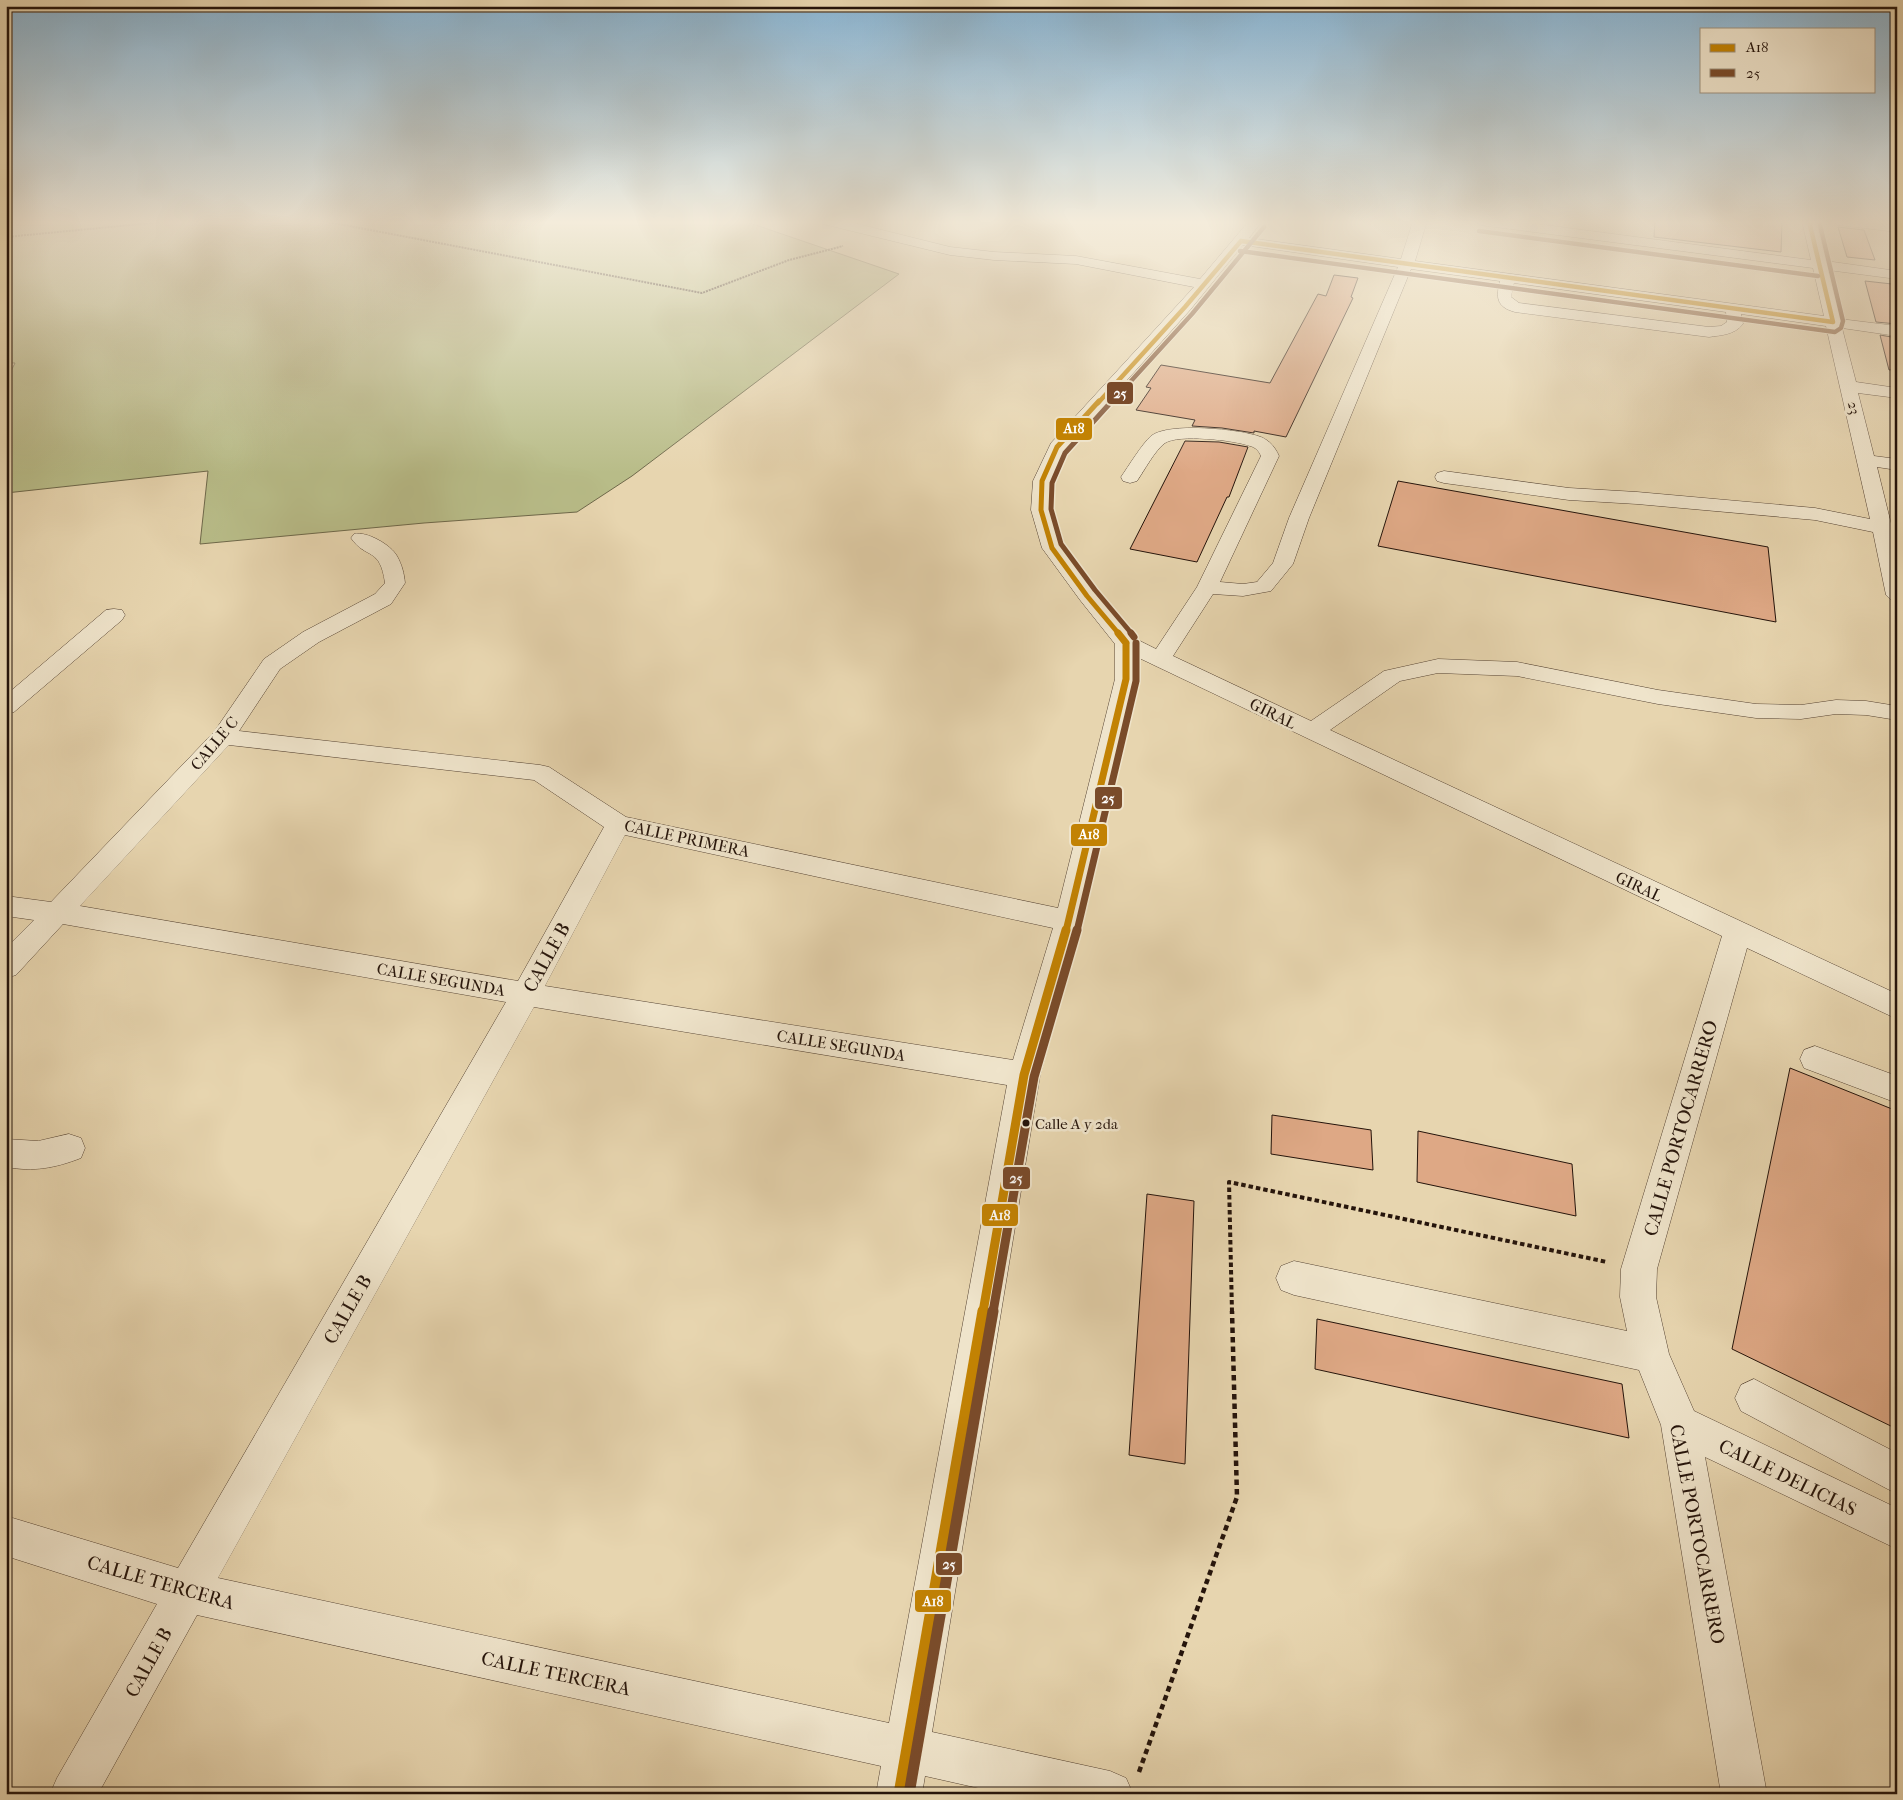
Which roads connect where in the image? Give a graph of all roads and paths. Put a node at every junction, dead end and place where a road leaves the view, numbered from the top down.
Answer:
1 (1185, 305) edge
2 (1389, 305) edge
3 (1513, 305) edge
4 (1712, 305) edge
5 (1829, 305) edge
6 (1733, 308) junction
7 (1833, 322) junction
8 (1897, 331) edge
9 (1848, 386) junction
10 (1897, 393) edge
11 (1866, 460) junction
12 (1897, 465) edge
13 (1130, 477) dead end
14 (1444, 477) dead end
15 (1882, 528) junction
16 (361, 538) dead end
17 (1892, 550) edge
18 (1207, 587) junction
19 (1897, 595) edge
20 (114, 615) dead end
21 (1126, 643) junction
22 (1160, 659) junction
23 (6, 707) edge
24 (1897, 713) edge
25 (1311, 732) junction
26 (223, 737) junction
27 (618, 824) junction
28 (6, 906) edge
29 (59, 913) junction
30 (1070, 921) junction
31 (1737, 932) junction
32 (6, 967) edge
33 (526, 994) junction
34 (1897, 1007) edge
35 (1815, 1059) dead end
36 (1024, 1075) junction
37 (1897, 1090) edge
38 (69, 1148) dead end
39 (6, 1153) edge
40 (1639, 1269) junction
41 (1294, 1278) dead end
42 (1651, 1354) junction
43 (1754, 1398) dead end
44 (1680, 1425) junction
45 (1897, 1474) edge
46 (1897, 1530) edge
47 (6, 1536) edge
48 (187, 1592) junction
49 (906, 1749) junction
50 (1124, 1784) edge
51 (73, 1794) edge
52 (899, 1794) edge
53 (1744, 1794) edge

1 - 21 street, GIRAL
2 - 18 street
3 - 6 street
4 - 6 street
5 - 7 street, 23
6 - 7 street
7 - 8 street
7 - 9 street, 23
9 - 10 street
9 - 11 street, 23
11 - 12 street
11 - 15 street, 23
13 - 18 street
14 - 15 street
15 - 17 street, 23
16 - 26 street, CALLE C
17 - 19 street, 23
18 - 22 street
20 - 23 street
21 - 22 street, GIRAL
21 - 30 street
22 - 25 street, GIRAL
24 - 25 street
25 - 31 street, GIRAL
26 - 27 street, CALLE PRIMERA
26 - 29 street, CALLE C
27 - 30 street, CALLE PRIMERA
27 - 33 street, CALLE B
28 - 29 street, CALLE SEGUNDA
29 - 32 street, CALLE C
29 - 33 street, CALLE SEGUNDA
30 - 36 street
31 - 34 street, GIRAL
31 - 40 street, CALLE PORTOCARRERO
33 - 36 street, CALLE SEGUNDA
33 - 48 street, CALLE B
35 - 37 street
36 - 49 street
38 - 39 street
40 - 42 street, CALLE PORTOCARRERO
40 - 50 path
41 - 42 street
42 - 44 street, CALLE PORTOCARRERO
43 - 45 street
44 - 46 street, CALLE DELICIAS
44 - 53 street, CALLE PORTOCARRERO
47 - 48 street, CALLE TERCERA
48 - 49 street, CALLE TERCERA
48 - 51 street, CALLE B
49 - 50 street, CALLE TERCERA
49 - 52 street

